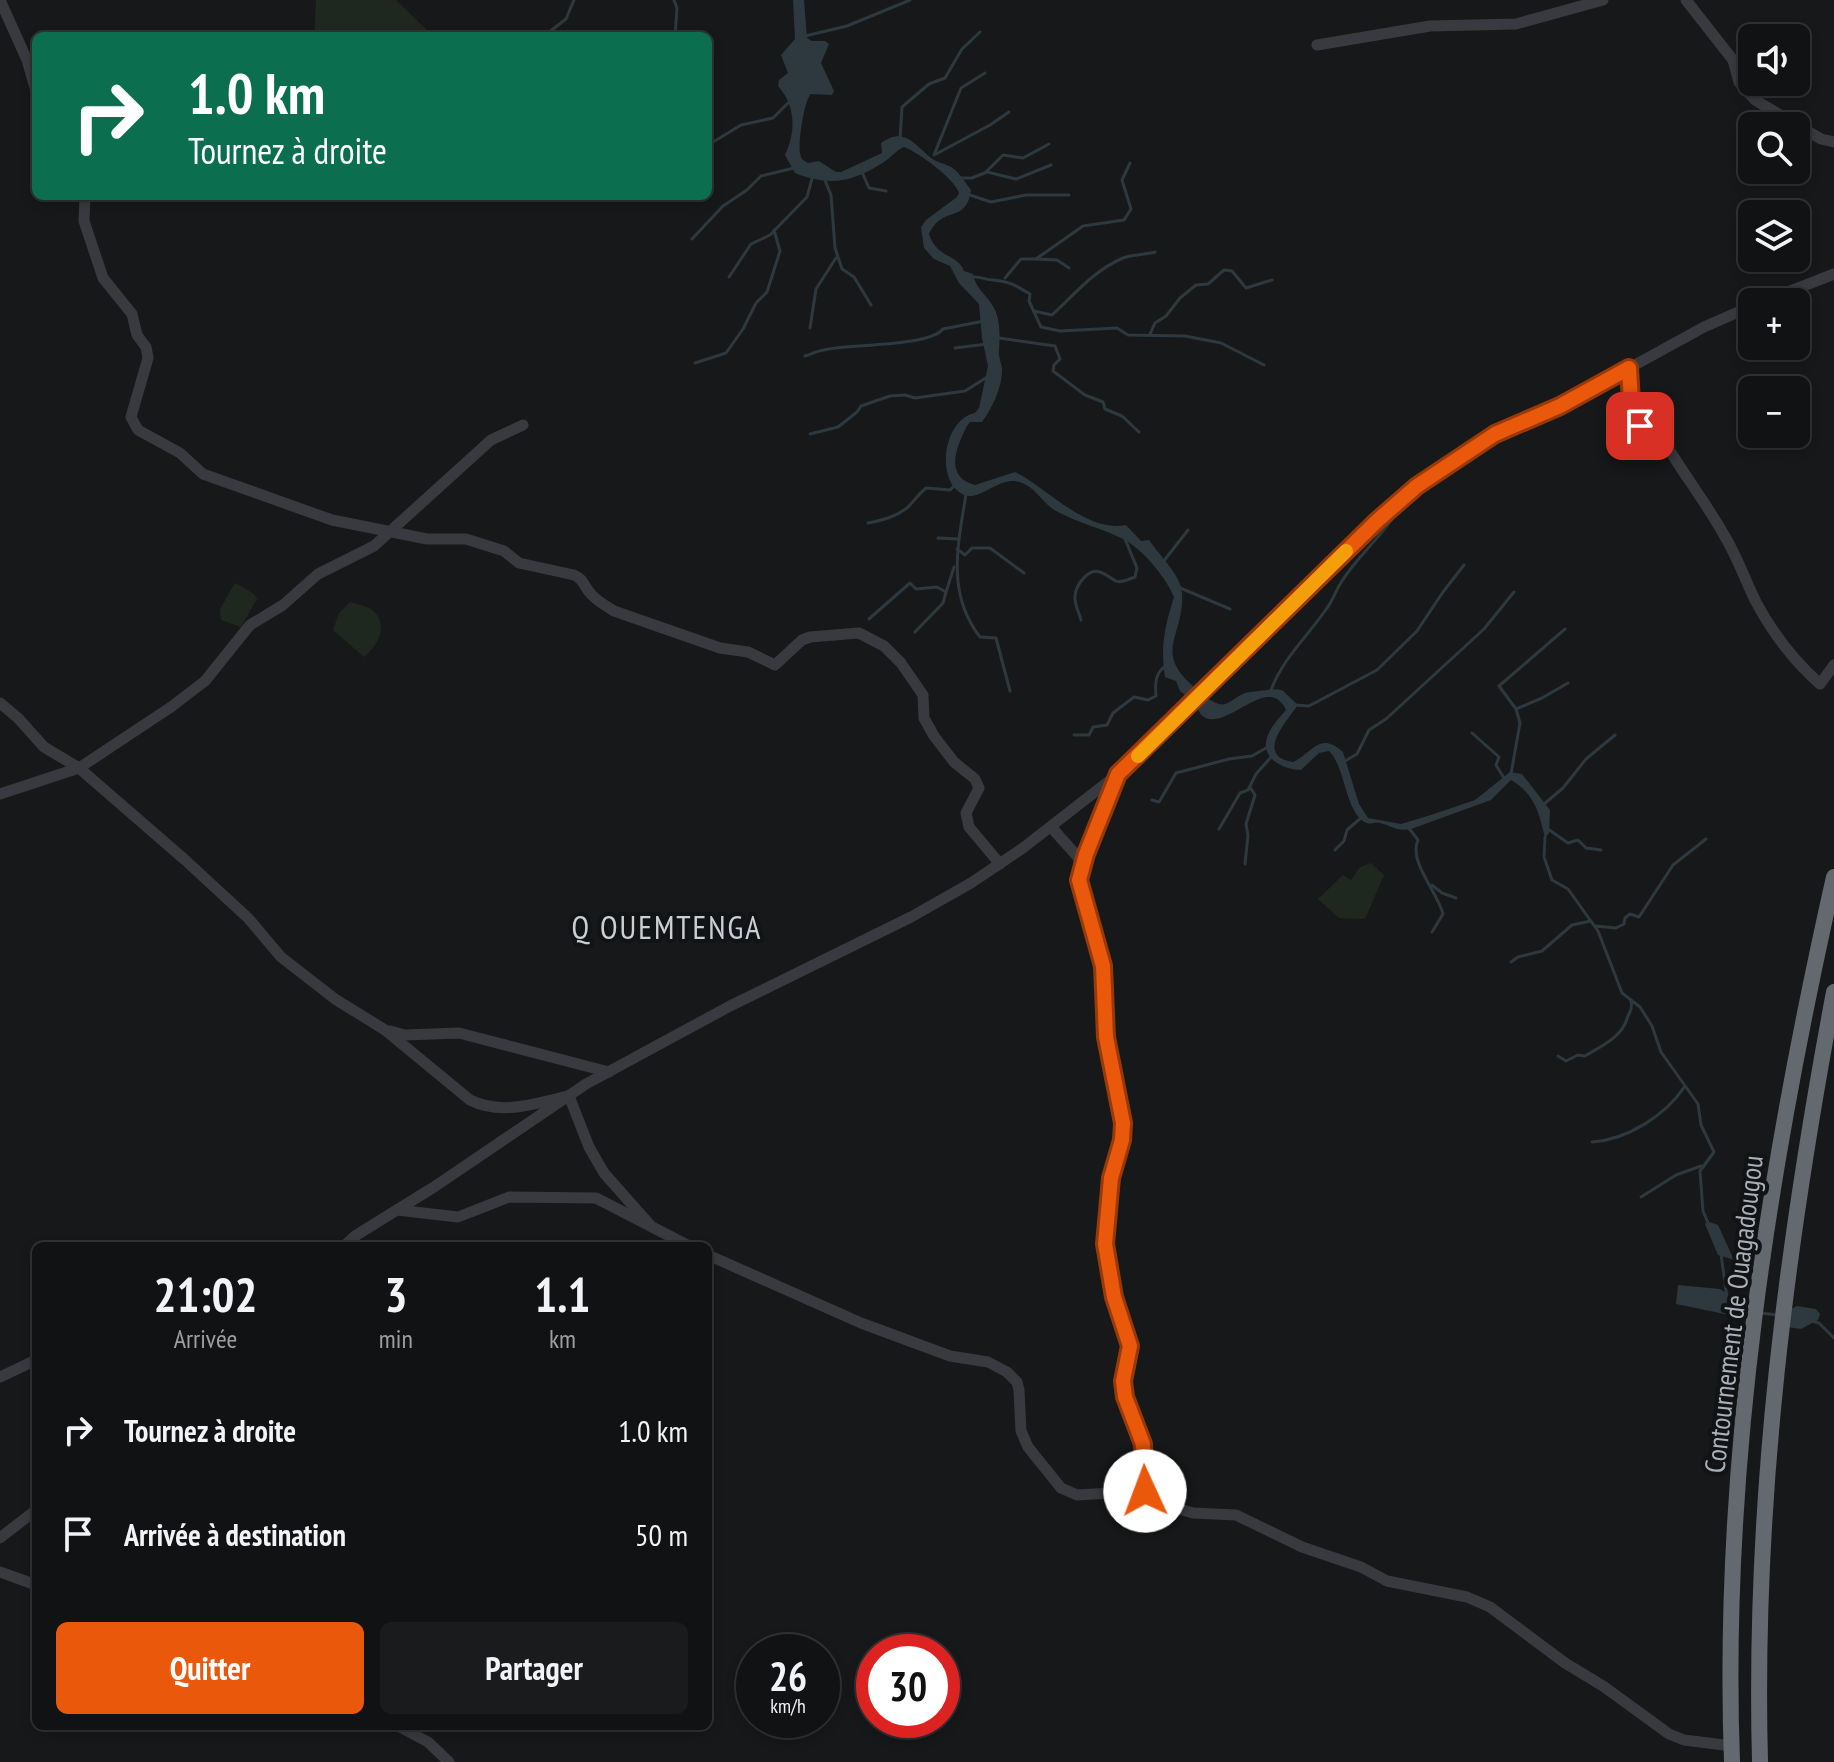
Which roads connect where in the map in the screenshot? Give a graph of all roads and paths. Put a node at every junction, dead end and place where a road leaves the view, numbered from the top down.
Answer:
1 (0, 0) edge
2 (1603, 0) edge
3 (1686, 0) edge
4 (1317, 45) dead end
5 (32, 77) edge
6 (1834, 142) edge
7 (85, 200) edge
8 (1834, 274) edge
9 (1798, 288) edge
10 (1738, 312) edge
11 (1629, 368) junction
12 (523, 425) dead end
13 (391, 533) junction
14 (1834, 665) edge
15 (0, 703) edge
16 (79, 768) junction
17 (1118, 774) junction
18 (0, 794) edge
19 (1051, 827) junction
20 (1000, 864) junction
21 (1082, 869) junction
22 (1834, 877) edge
23 (1834, 992) edge
24 (385, 1030) junction
25 (609, 1072) junction
26 (569, 1096) junction
27 (397, 1210) junction
28 (650, 1225) junction
29 (347, 1242) edge
30 (682, 1242) edge
31 (712, 1257) edge
32 (32, 1362) edge
33 (0, 1377) edge
34 (1145, 1491) junction
35 (32, 1513) edge
36 (0, 1538) edge
37 (0, 1572) edge
38 (32, 1584) edge
39 (406, 1730) edge
40 (1732, 1754) edge
41 (449, 1762) edge
42 (1760, 1762) edge

1 - 5 street
2 - 4 street
3 - 6 street
7 - 13 street
8 - 9 street
10 - 11 street
11 - 14 street
11 - 17 street
12 - 13 street
13 - 16 street
13 - 20 street
15 - 16 street
16 - 18 street
16 - 24 street
17 - 19 street
17 - 21 street
19 - 20 street
19 - 21 street
20 - 25 street
21 - 34 street
22 - 40 highway, Contournement de Ouagadougou
23 - 42 highway, Contournement de Ouagadougou
24 - 25 street
24 - 26 street
25 - 26 street
26 - 27 street
26 - 28 street
27 - 28 street
27 - 29 street
28 - 30 street
31 - 34 street
32 - 33 street
34 - 40 street
35 - 36 street
37 - 38 street
39 - 41 street

